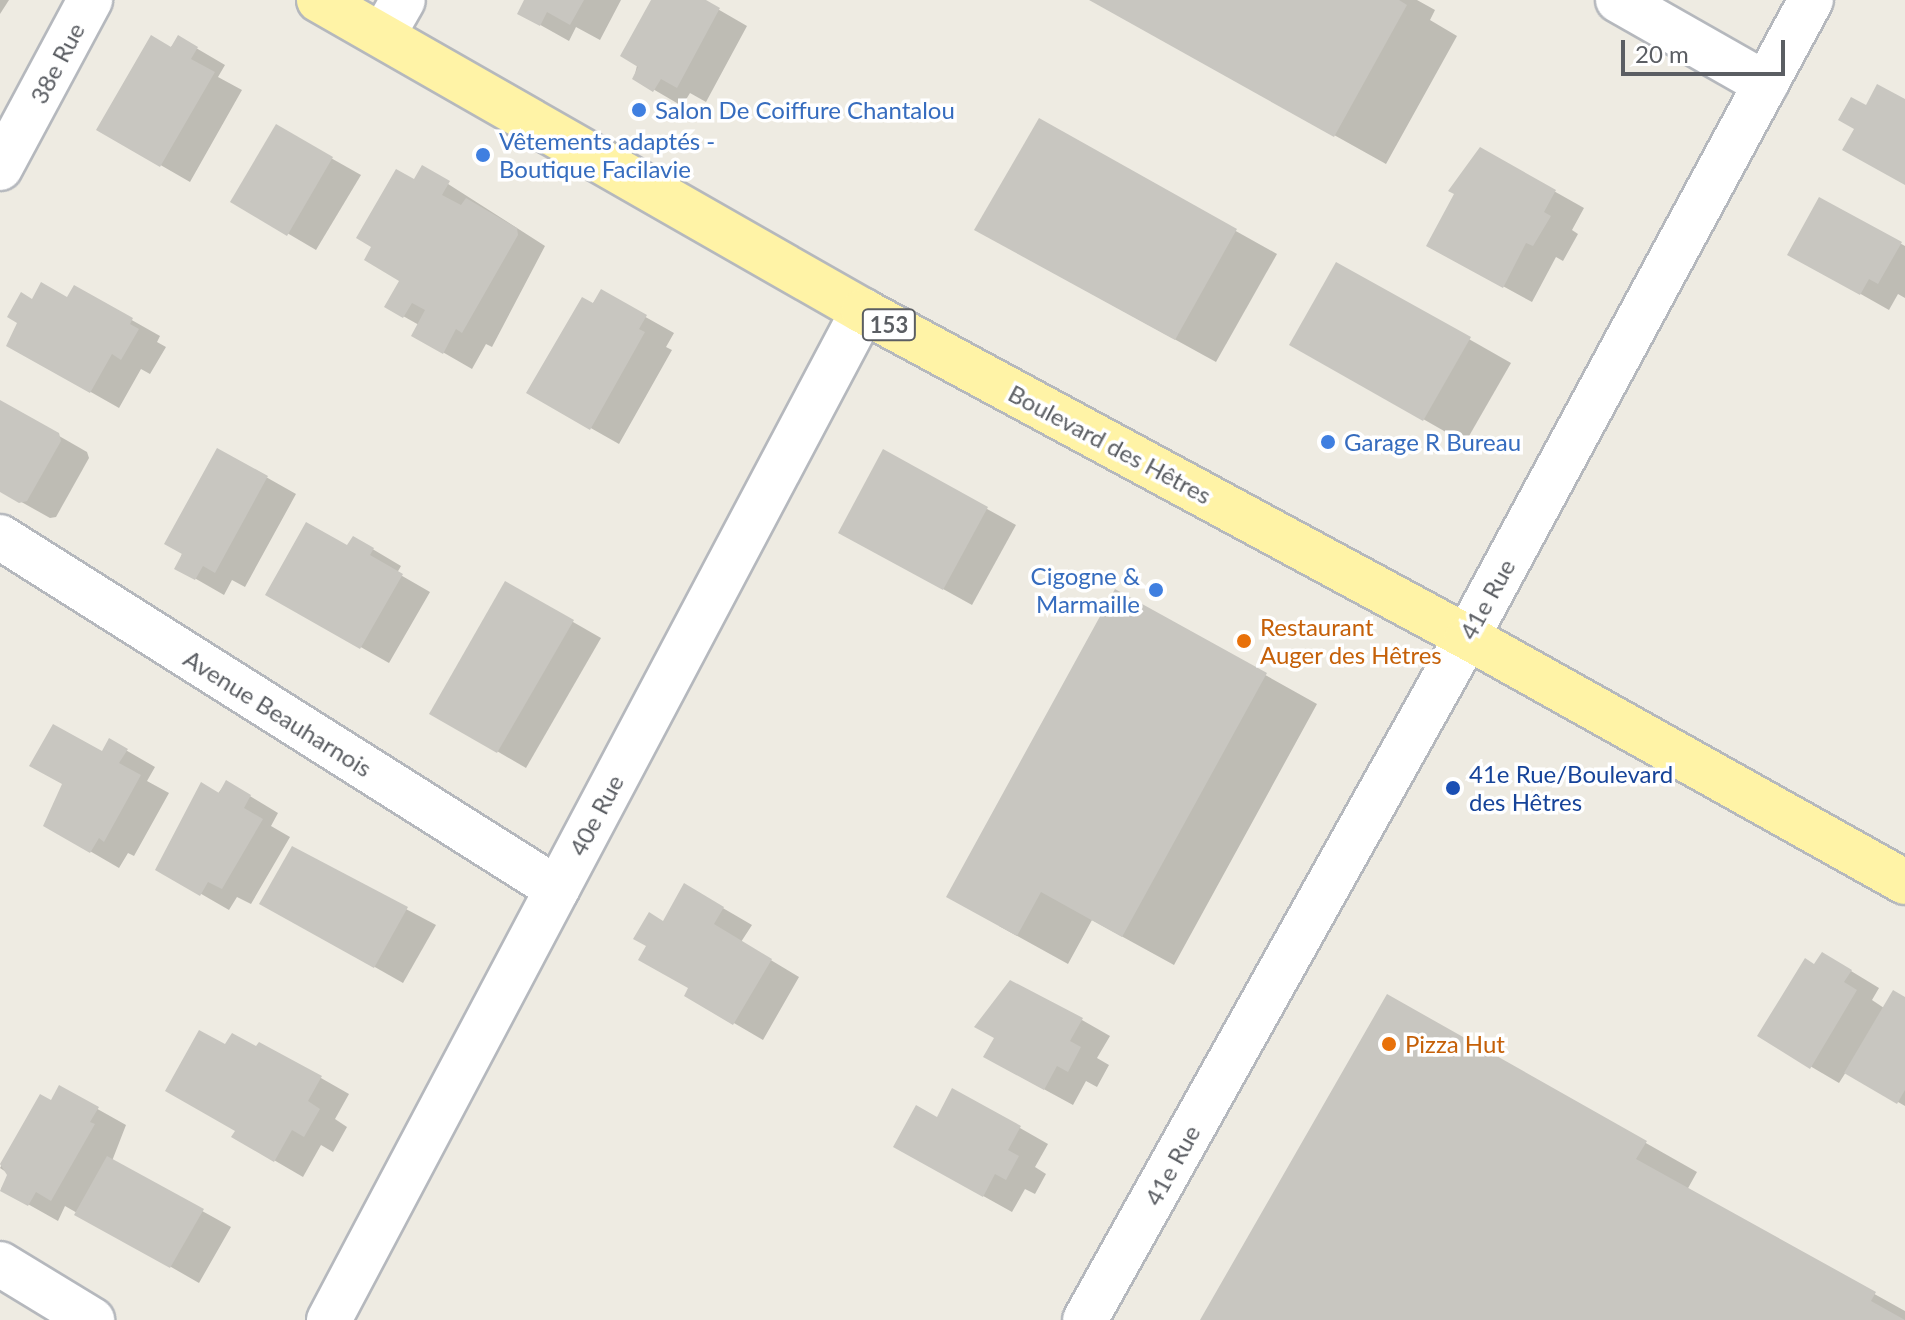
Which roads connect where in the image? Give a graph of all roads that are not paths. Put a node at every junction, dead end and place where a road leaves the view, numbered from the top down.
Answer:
1 (90, 0) edge
2 (319, 0) edge
3 (1618, 0) edge
4 (1811, 0) edge
5 (393, 18) edge
6 (1766, 84) junction
7 (0, 168) edge
8 (863, 311) junction
9 (0, 537) edge
10 (1467, 637) junction
11 (1905, 882) edge
12 (557, 889) junction
13 (0, 1264) edge
14 (92, 1320) edge
15 (329, 1320) edge
16 (1085, 1320) edge

1 - 7 street, 38e Rue
2 - 5 main road, Boulevard des Hêtres / 153
3 - 6 street
4 - 6 street, 41e Rue
5 - 8 main road, Boulevard des Hêtres / 153
6 - 10 street, 41e Rue
8 - 10 main road, Boulevard des Hêtres / 153
8 - 12 street, 40e Rue
9 - 12 street, Avenue Beauharnois
10 - 11 main road, Boulevard des Hêtres / 153
10 - 16 street, 41e Rue
12 - 15 street, 40e Rue
13 - 14 street

